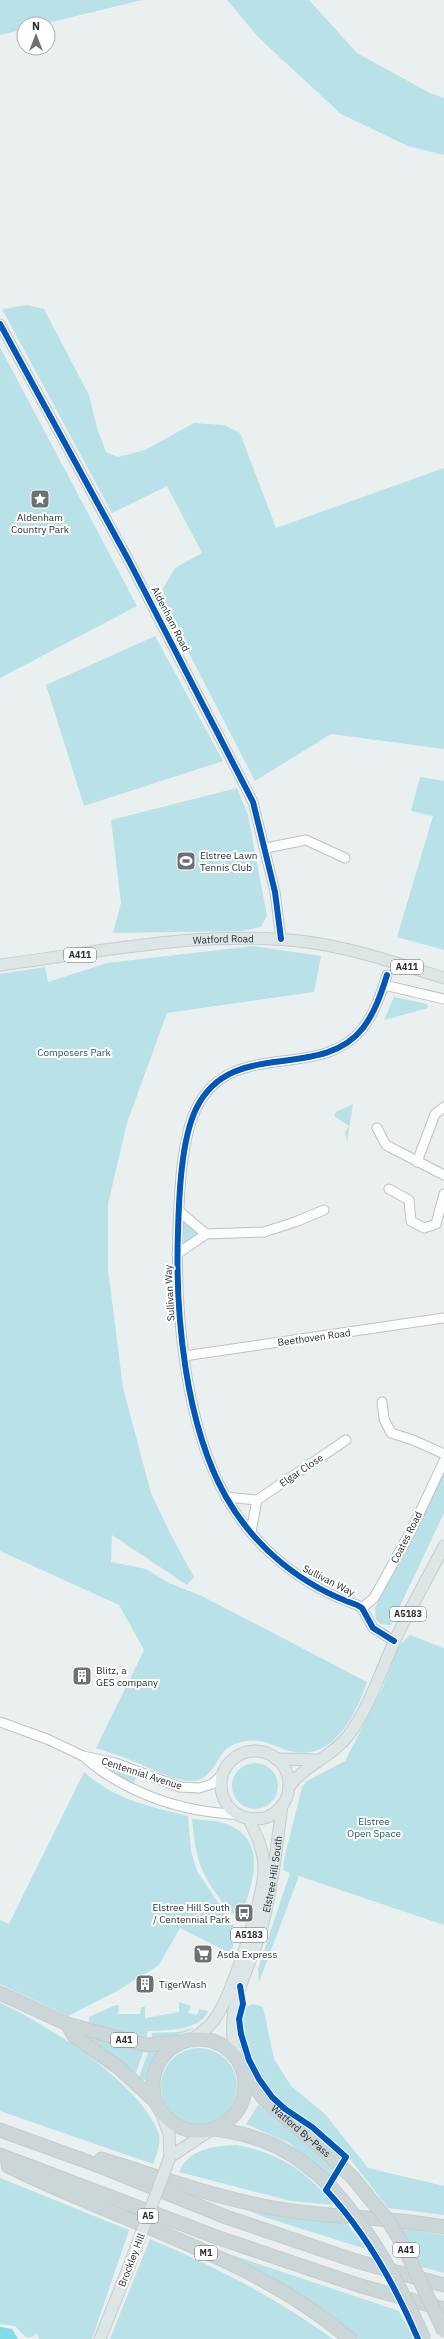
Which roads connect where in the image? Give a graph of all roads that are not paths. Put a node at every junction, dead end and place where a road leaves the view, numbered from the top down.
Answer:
1 (0, 324) edge
2 (266, 848) junction
3 (345, 858) dead end
4 (281, 939) junction
5 (0, 965) edge
6 (444, 978) edge
7 (444, 999) edge
8 (444, 1107) edge
9 (377, 1128) dead end
10 (417, 1162) junction
11 (444, 1175) edge
12 (389, 1189) dead end
13 (444, 1194) edge
14 (324, 1210) dead end
15 (179, 1211) junction
16 (206, 1234) junction
17 (177, 1254) junction
18 (444, 1318) edge
19 (184, 1356) junction
20 (382, 1402) dead end
21 (346, 1440) dead end
22 (444, 1454) edge
23 (444, 1460) edge
24 (226, 1497) junction
25 (257, 1500) junction
26 (251, 1532) junction
27 (444, 1546) edge
28 (362, 1608) junction
29 (394, 1641) junction
30 (0, 1722) edge
31 (83, 1756) junction
32 (276, 1759) junction
33 (320, 1760) junction
34 (222, 1775) junction
35 (289, 1787) junction
36 (282, 1805) junction
37 (244, 1817) junction
38 (0, 1993) edge
39 (67, 2024) junction
40 (187, 2041) junction
41 (237, 2058) junction
42 (245, 2073) junction
43 (158, 2107) junction
44 (0, 2129) edge
45 (212, 2130) junction
46 (0, 2155) edge
47 (170, 2157) junction
48 (0, 2162) edge
49 (444, 2227) edge
50 (444, 2285) edge
51 (444, 2309) edge
52 (444, 2331) edge
53 (100, 2339) edge
54 (350, 2339) edge
55 (424, 2339) edge

1 - 2 street, Aldenham Road
2 - 3 street
2 - 4 street, Aldenham Road
4 - 5 main road, Watford Road / A411
4 - 6 main road, Watford Road / A411
7 - 15 street, Sullivan Way
8 - 10 street
9 - 10 street
10 - 11 street
12 - 13 street
14 - 16 street
15 - 16 street
15 - 17 street, Sullivan Way
16 - 17 street
17 - 19 street, Sullivan Way
18 - 19 street, Beethoven Road
19 - 24 street, Sullivan Way
20 - 22 street
21 - 25 street, Elgar Close
23 - 28 street, Coates Road
24 - 25 street
24 - 26 street, Sullivan Way
25 - 26 street
26 - 28 street, Sullivan Way
27 - 29 main road, A5183
28 - 29 street, Sullivan Way
29 - 33 main road, A5183
30 - 31 street, Centennial Avenue
31 - 34 street, Centennial Avenue
31 - 37 street, Centennial Avenue
32 - 33 main road
32 - 34 main road
32 - 35 main road
33 - 35 main road, A5183
34 - 37 main road
35 - 36 main road
36 - 37 main road
36 - 41 main road, Elstree Hill South / A5183
37 - 40 main road, Elstree Hill South / A5183
38 - 39 highway, A41
39 - 40 highway, A41
39 - 43 highway, A41
40 - 41 highway
40 - 43 highway
41 - 42 highway
42 - 45 highway
42 - 52 highway, Watford By-Pass / A41, bridge
43 - 45 highway
43 - 47 main road, Brockley Hill / A5
44 - 49 highway
44 - 50 highway
45 - 47 main road
45 - 55 highway, A41, bridge
46 - 51 highway, M1
47 - 53 main road, Brockley Hill / A5, bridge
48 - 54 highway, M1

